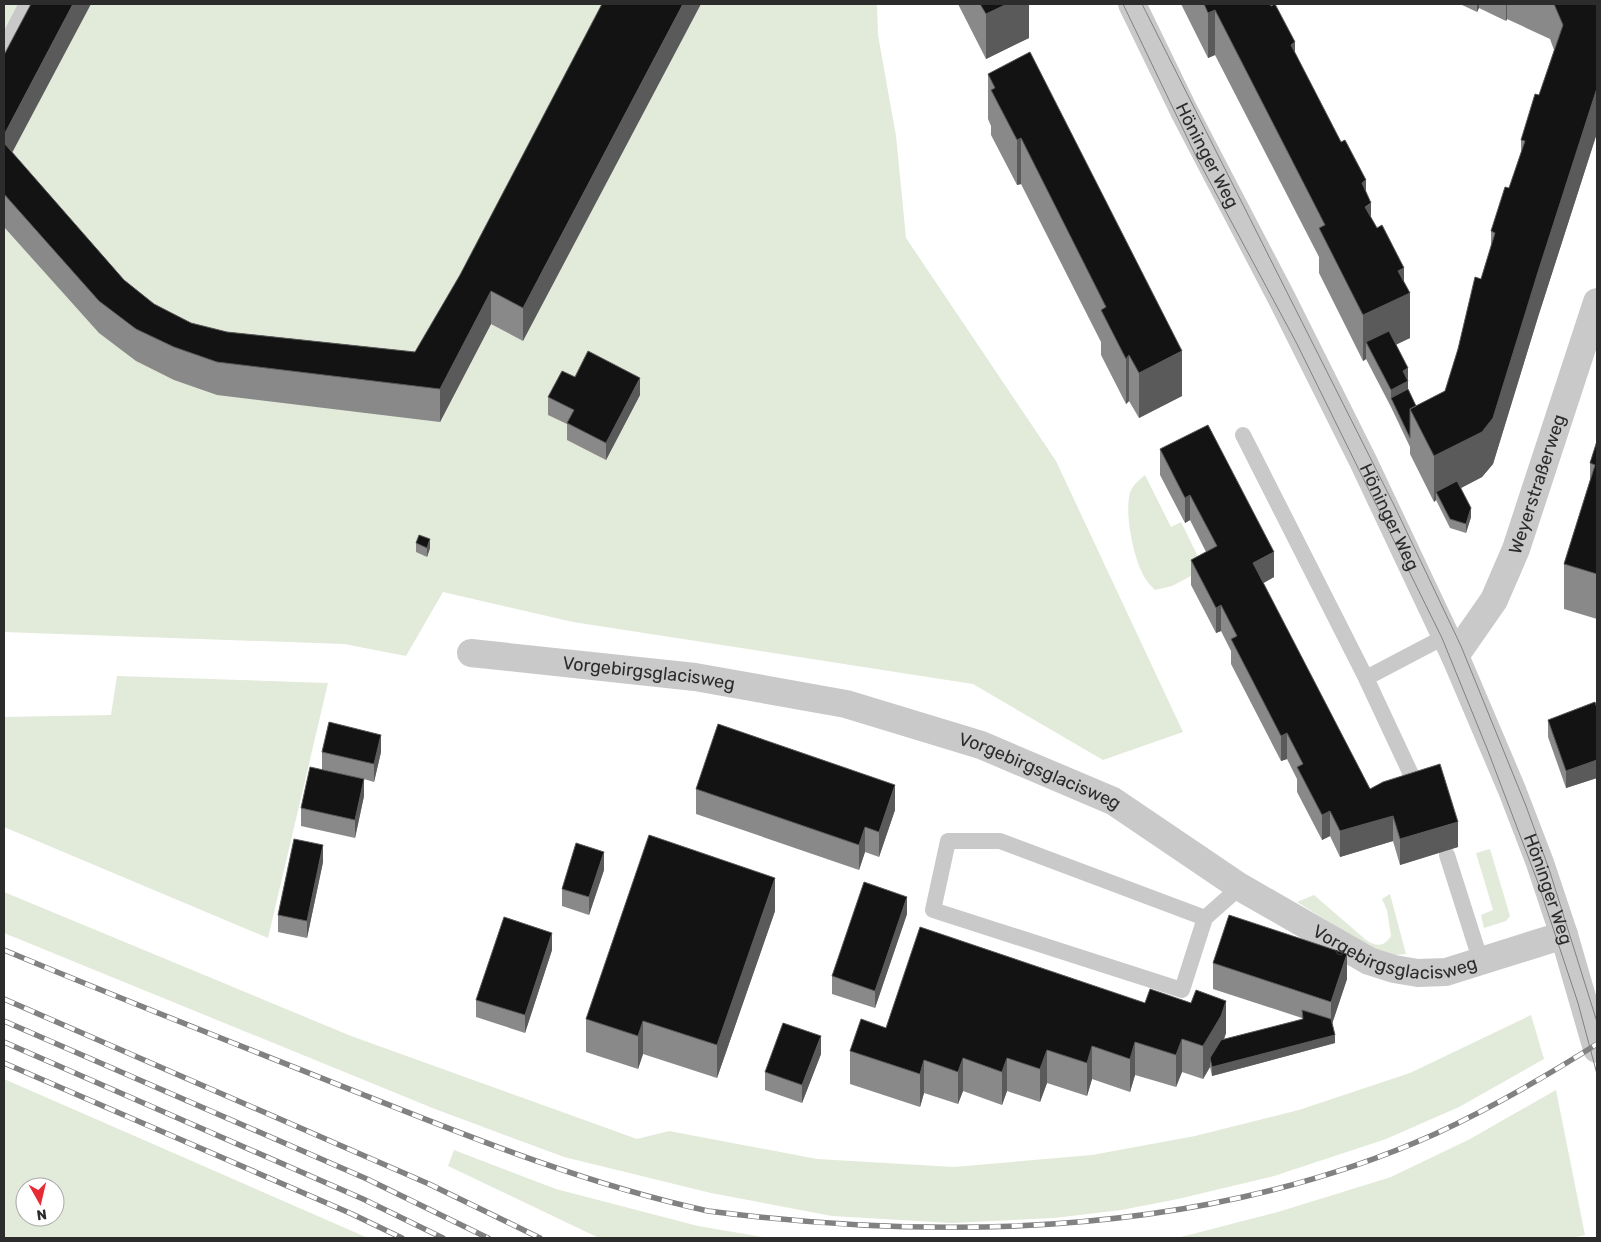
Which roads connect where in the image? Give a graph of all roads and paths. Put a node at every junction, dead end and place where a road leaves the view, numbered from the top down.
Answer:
1 (27, 4) edge
2 (1132, 4) edge
3 (4, 48) edge
4 (1597, 302) edge
5 (1243, 435) dead end
6 (1451, 646) junction
7 (471, 653) dead end
8 (1366, 678) junction
9 (1416, 785) edge
10 (1447, 855) dead end
11 (1240, 887) junction
12 (1205, 918) junction
13 (1564, 935) junction
14 (1481, 962) junction
15 (1597, 1049) edge

1 - 3 lane
2 - 6 street, Höninger Weg
4 - 6 street, Weyerstraßerweg
5 - 8 lane
6 - 8 lane
6 - 13 street, Höninger Weg
7 - 11 street, Vorgebirgsglacisweg
8 - 9 lane
10 - 14 lane
11 - 12 lane
11 - 14 street, Vorgebirgsglacisweg
12 - 12 lane
13 - 14 street, Vorgebirgsglacisweg
13 - 15 street, Höninger Weg

